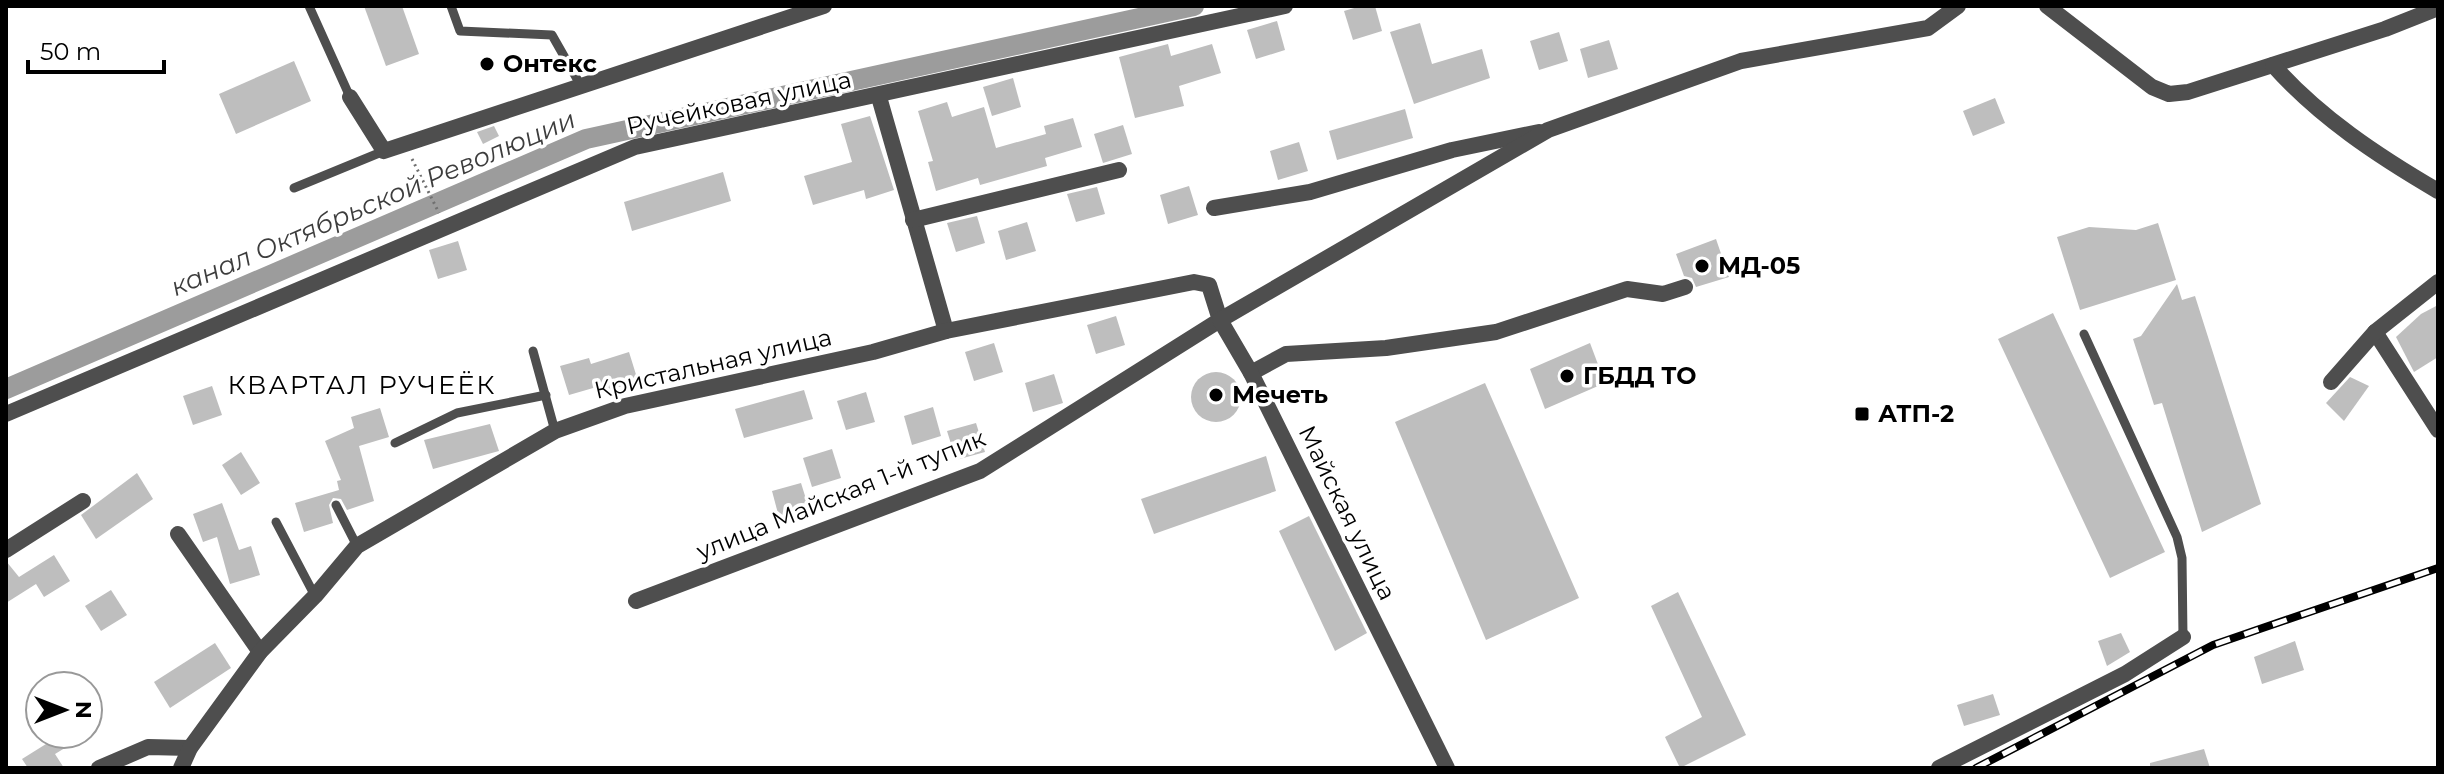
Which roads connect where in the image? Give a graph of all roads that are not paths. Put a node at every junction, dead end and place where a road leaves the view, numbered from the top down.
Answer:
1 (309, 6) edge
2 (451, 6) edge
3 (824, 6) edge
4 (1285, 6) edge
5 (1958, 6) edge
6 (2047, 6) edge
7 (2438, 8) edge
8 (2273, 65) junction
9 (581, 86) junction
10 (350, 97) joint
11 (879, 97) junction
12 (1548, 130) junction
13 (384, 151) junction
14 (1119, 170) dead end
15 (294, 188) dead end
16 (2438, 191) edge
17 (1214, 208) dead end
18 (913, 220) junction
19 (2438, 282) edge
20 (1685, 287) dead end
21 (1220, 320) junction
22 (946, 331) junction
23 (2375, 332) junction
24 (2084, 334) dead end
25 (533, 351) dead end
26 (1251, 373) junction
27 (2331, 382) dead end
28 (546, 395) junction
29 (6, 414) edge
30 (2438, 430) edge
31 (555, 431) junction
32 (395, 443) dead end
33 (83, 501) dead end
34 (336, 505) dead end
35 (276, 522) dead end
36 (178, 534) dead end
37 (357, 546) junction
38 (6, 550) edge
39 (315, 596) junction
40 (636, 601) dead end
41 (2183, 637) joint
42 (260, 652) junction
43 (190, 748) junction
44 (99, 768) edge
45 (181, 768) edge
46 (1447, 768) edge
47 (1939, 768) edge

1 - 10 lane
2 - 9 lane
3 - 9 street
4 - 11 street, Ручейковая улица
5 - 12 street
6 - 8 street
7 - 8 street
8 - 16 street
9 - 13 street
10 - 13 street
11 - 18 street
11 - 29 street, Ручейковая улица
12 - 17 street
12 - 21 street
13 - 15 lane
14 - 18 street
18 - 22 street
19 - 23 street
20 - 26 street
21 - 22 street, Кристальная улица
21 - 26 street, Майская улица
21 - 40 street, улица Майская 1-й тупик
22 - 31 street, Кристальная улица
23 - 27 street
23 - 30 street
24 - 41 lane
25 - 28 lane
26 - 46 street, Майская улица
28 - 31 lane
28 - 32 lane
31 - 37 street, Кристальная улица
33 - 38 street
34 - 37 lane
35 - 39 lane
36 - 42 street
37 - 39 street, Кристальная улица
39 - 42 street, Кристальная улица
41 - 47 street
42 - 43 street, Кристальная улица
43 - 44 street
43 - 45 street, Кристальная улица

